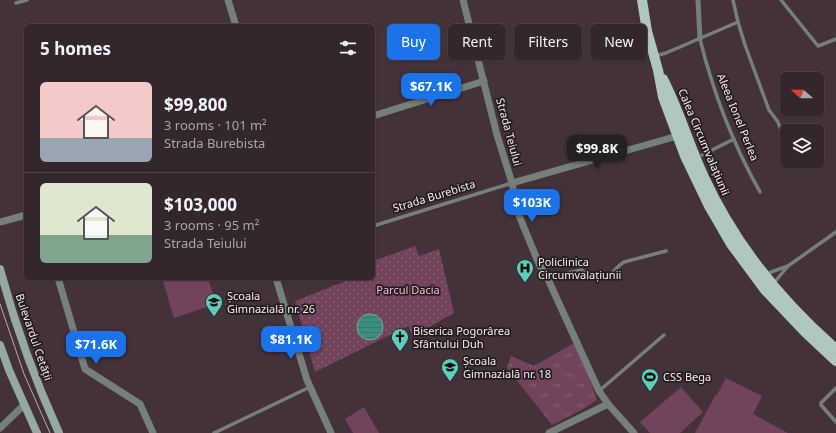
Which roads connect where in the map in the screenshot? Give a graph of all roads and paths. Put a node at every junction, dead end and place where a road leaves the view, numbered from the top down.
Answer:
1 (27, 0) edge
2 (228, 0) edge
3 (463, 0) edge
4 (642, 0) edge
5 (698, 0) edge
6 (733, 0) edge
7 (781, 0) edge
8 (16, 3) dead end
9 (738, 22) junction
10 (235, 24) edge
11 (700, 39) junction
12 (836, 39) edge
13 (654, 56) junction
14 (484, 81) junction
15 (375, 115) edge
16 (780, 128) edge
17 (681, 135) junction
18 (734, 139) junction
19 (702, 155) dead end
20 (512, 183) junction
21 (760, 192) dead end
22 (24, 216) edge
23 (0, 222) edge
24 (375, 225) edge
25 (836, 232) edge
26 (666, 250) dead end
27 (788, 266) junction
28 (0, 269) edge
29 (547, 277) junction
30 (59, 280) edge
31 (277, 280) edge
32 (768, 283) junction
33 (664, 335) dead end
34 (0, 345) edge
35 (836, 349) edge
36 (836, 361) edge
37 (310, 387) junction
38 (836, 388) edge
39 (599, 391) junction
40 (608, 404) junction
41 (24, 405) junction
42 (836, 422) edge
43 (0, 428) edge
44 (37, 433) edge
45 (59, 433) edge
46 (153, 433) edge
47 (214, 433) edge
48 (331, 433) edge
49 (549, 433) edge
50 (634, 433) edge

1 - 8 lane
2 - 10 street
3 - 14 street, Strada Teiului
4 - 13 main road, Calea Circumvalațiunii
5 - 11 street, Aleea Ionel Perlea
6 - 9 lane
7 - 12 lane
9 - 11 lane
9 - 16 lane
11 - 13 lane
11 - 18 lane, Aleea Ionel Perlea
13 - 17 main road, Calea Circumvalațiunii
14 - 15 street
14 - 20 street, Strada Teiului
17 - 20 street, Strada Burebista
17 - 32 main road, Calea Circumvalațiunii
18 - 19 lane
18 - 21 lane, Aleea Ionel Perlea
20 - 24 lane, Strada Burebista
20 - 29 street, Strada Teiului
22 - 23 street
25 - 27 lane
26 - 29 lane
27 - 32 lane
27 - 32 lane
28 - 45 main road, Bulevardul Cetății
29 - 39 street, Strada Teiului
30 - 46 street
31 - 37 street
32 - 35 main road, Calea Circumvalațiunii
32 - 36 main road, Calea Circumvalațiunii
33 - 39 lane
34 - 41 main road
37 - 47 lane
37 - 48 street
38 - 42 lane
39 - 40 street, Strada Teiului
40 - 49 street
40 - 50 street, Strada Teiului
41 - 43 street
41 - 44 main road

